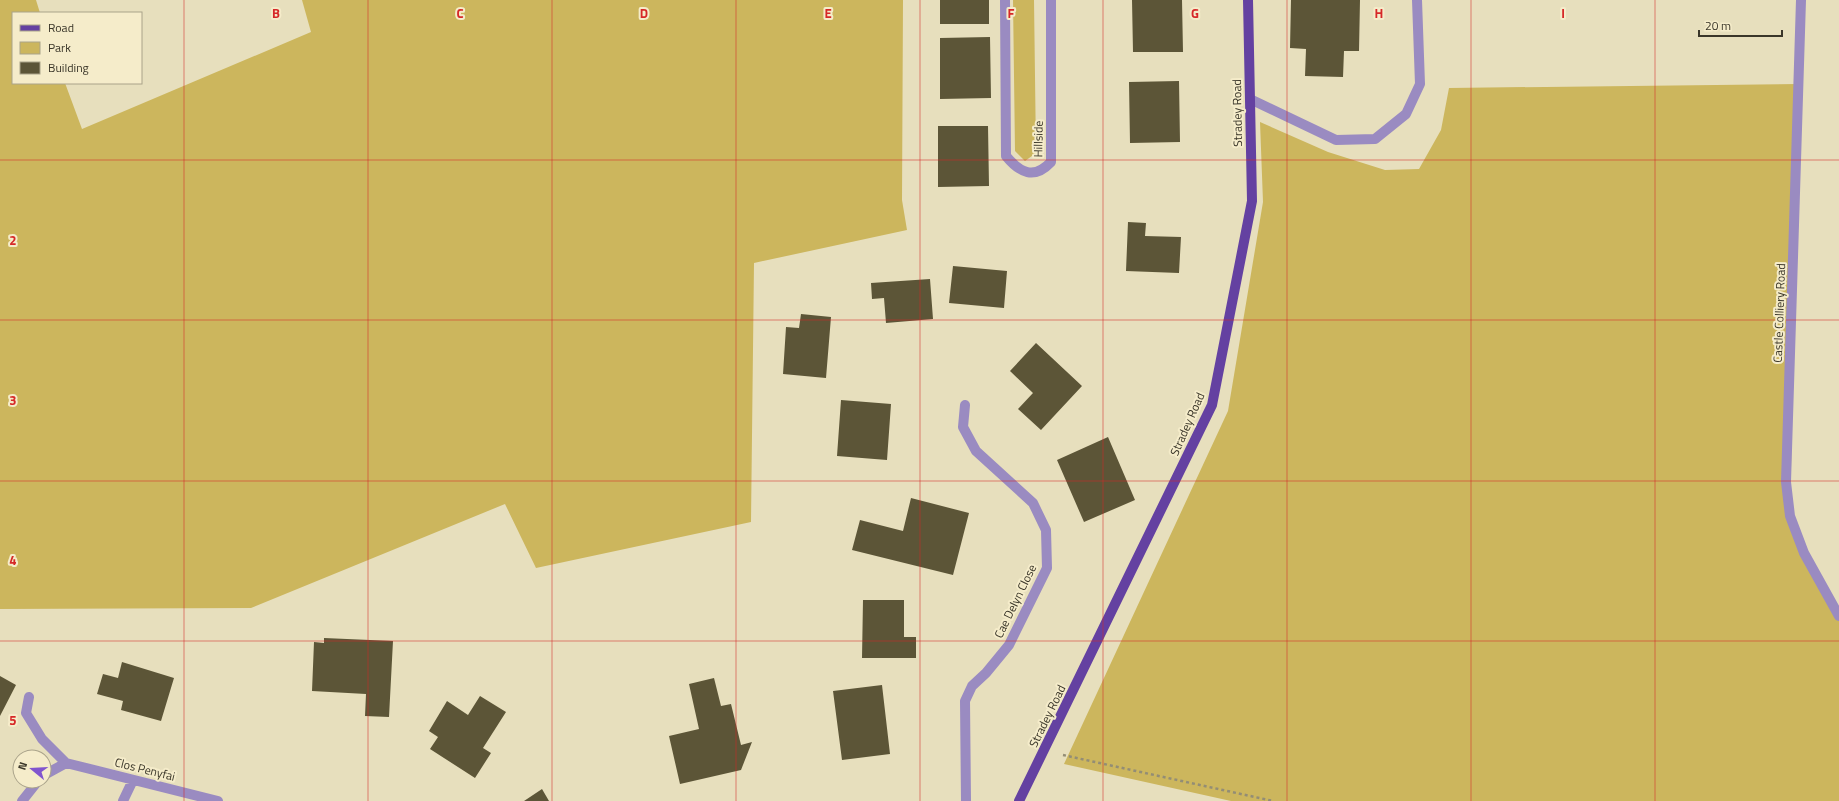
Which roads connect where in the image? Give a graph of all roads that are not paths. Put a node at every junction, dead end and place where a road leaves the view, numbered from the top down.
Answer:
1 (1006, 0) edge
2 (1051, 0) edge
3 (1248, 0) edge
4 (1416, 0) edge
5 (1801, 0) edge
6 (1250, 99) junction
7 (965, 405) dead end
8 (1839, 616) edge
9 (29, 697) dead end
10 (66, 763) junction
11 (52, 771) edge
12 (133, 780) junction
13 (32, 789) edge
14 (22, 801) edge
15 (123, 801) edge
16 (218, 801) edge
17 (966, 801) edge
18 (1019, 801) edge

1 - 2 street, Hillside
3 - 6 main road, Stradey Road
4 - 6 street
5 - 8 street, Castle Colliery Road
6 - 18 main road, Stradey Road
7 - 17 street, Cae Delyn Close
9 - 10 street
10 - 11 street
10 - 12 street, Clos Penyfai
12 - 15 street
12 - 16 street, Clos Penyfai
13 - 14 street

